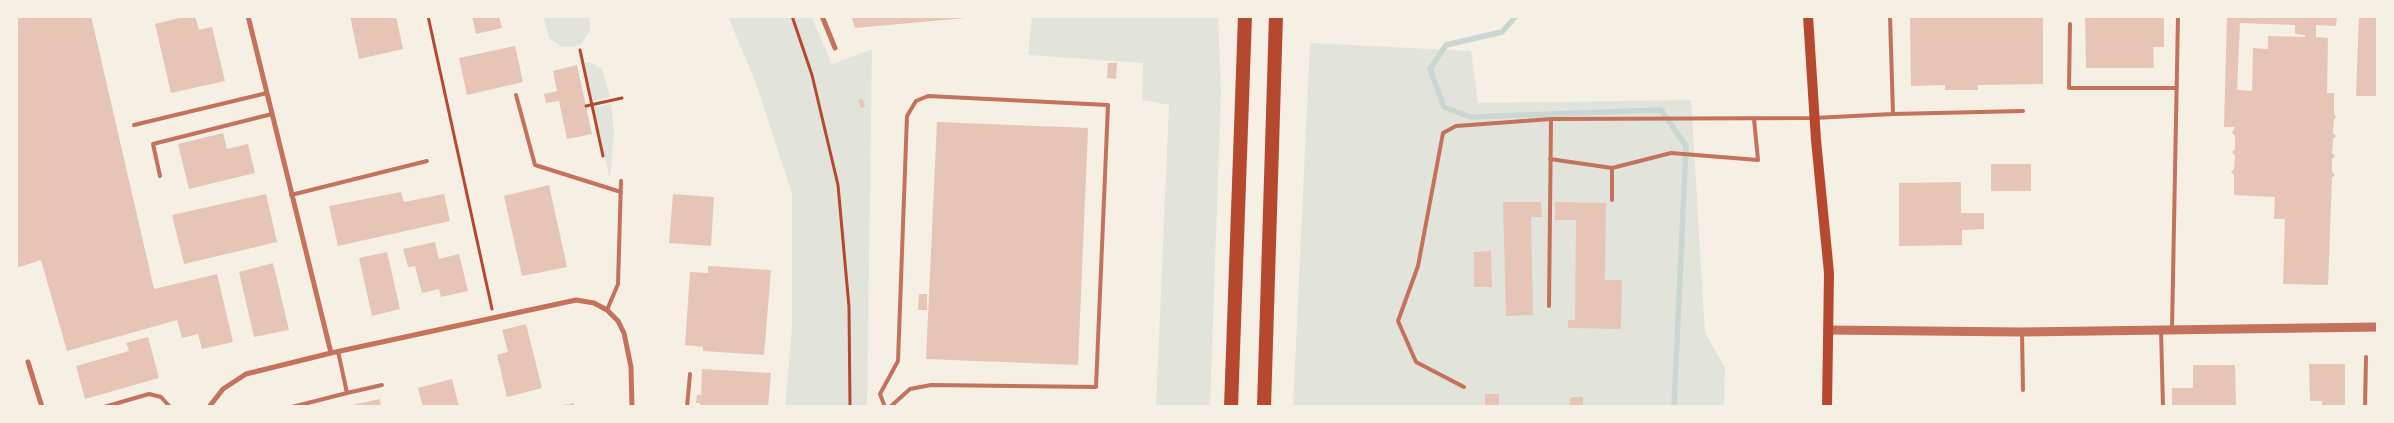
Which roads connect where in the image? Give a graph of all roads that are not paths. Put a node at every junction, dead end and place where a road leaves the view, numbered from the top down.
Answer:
1 (248, 16) edge
2 (822, 16) edge
3 (1245, 16) edge
4 (1276, 16) edge
5 (1808, 16) edge
6 (1890, 16) edge
7 (2178, 16) edge
8 (2070, 24) dead end
9 (834, 48) dead end
10 (2178, 88) junction
11 (267, 93) junction
12 (516, 94) dead end
13 (2023, 111) dead end
14 (272, 114) junction
15 (1893, 114) junction
16 (1814, 118) junction
17 (1551, 119) junction
18 (1754, 119) junction
19 (134, 125) dead end
20 (1550, 159) junction
21 (427, 161) dead end
22 (1612, 168) junction
23 (160, 176) dead end
24 (621, 181) dead end
25 (621, 192) junction
26 (291, 195) junction
27 (1612, 200) dead end
28 (1549, 306) dead end
29 (607, 310) junction
30 (2378, 327) edge
31 (2172, 328) junction
32 (1828, 330) junction
33 (2161, 330) junction
34 (2022, 332) junction
35 (338, 351) junction
36 (330, 353) junction
37 (2366, 357) dead end
38 (28, 362) dead end
39 (690, 374) dead end
40 (382, 385) dead end
41 (1464, 387) dead end
42 (2024, 390) dead end
43 (347, 393) junction
44 (42, 407) edge
45 (104, 407) edge
46 (170, 407) edge
47 (209, 407) edge
48 (292, 407) edge
49 (632, 407) edge
50 (688, 407) edge
51 (885, 407) edge
52 (890, 407) edge
53 (1231, 407) edge
54 (1264, 407) edge
55 (1827, 407) edge
56 (2162, 407) edge
57 (2365, 407) edge

1 - 11 street
2 - 9 street
3 - 53 highway
4 - 54 highway
5 - 16 main road
6 - 15 lane
7 - 10 lane
8 - 10 lane
10 - 31 lane
11 - 14 street
11 - 19 lane
12 - 25 lane
13 - 15 lane
14 - 23 lane
14 - 26 street
15 - 16 lane
16 - 18 lane
16 - 32 main road
17 - 18 lane
17 - 20 lane
17 - 41 lane
18 - 22 lane
20 - 22 lane
20 - 28 lane
21 - 26 lane
22 - 27 lane
24 - 25 lane
25 - 29 lane
26 - 36 street
29 - 35 street
29 - 49 street
30 - 31 street
31 - 33 street
32 - 34 street
32 - 55 main road
33 - 34 street
33 - 56 lane
34 - 42 lane
35 - 36 street
35 - 43 lane
36 - 47 street
37 - 57 lane
38 - 44 street
39 - 50 lane
40 - 43 lane
43 - 48 lane
45 - 46 lane
51 - 52 lane

